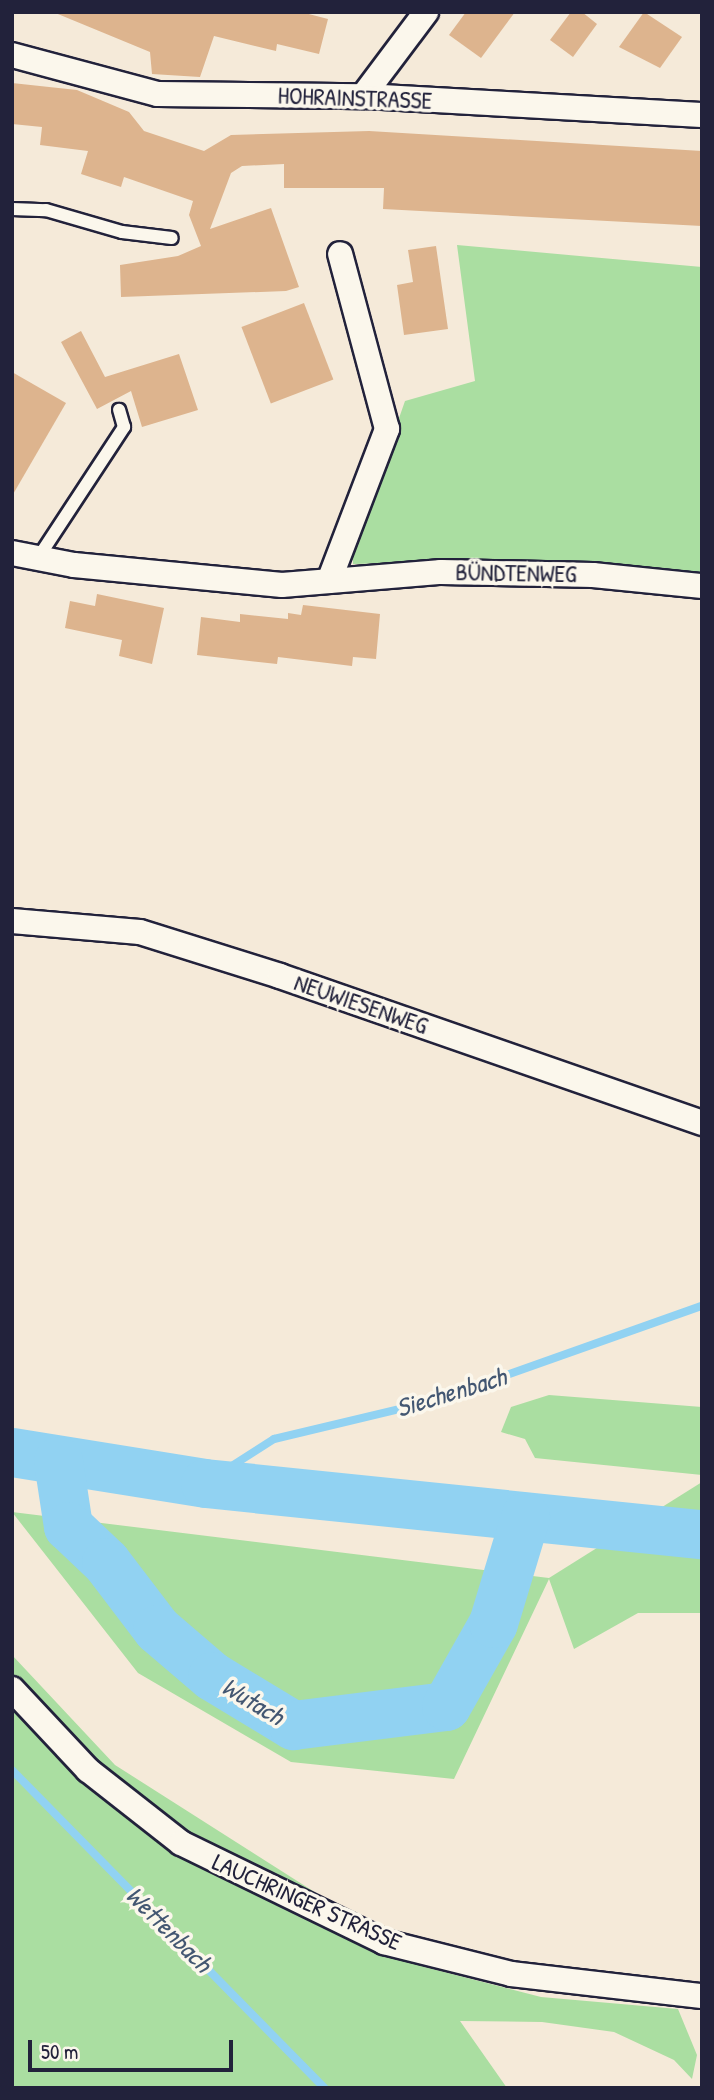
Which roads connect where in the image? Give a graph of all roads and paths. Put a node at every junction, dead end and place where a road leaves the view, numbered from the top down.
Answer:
1 (426, 12) edge
2 (12, 55) edge
3 (363, 96) junction
4 (702, 115) edge
5 (12, 209) edge
6 (172, 238) dead end
7 (340, 254) dead end
8 (119, 410) dead end
9 (12, 553) edge
10 (38, 558) junction
11 (329, 581) junction
12 (702, 586) edge
13 (12, 921) edge
14 (702, 1123) edge
15 (12, 1689) edge
16 (702, 1996) edge

1 - 3 street
2 - 3 street, HOHRAINSTRASSE
3 - 4 street, HOHRAINSTRASSE
5 - 6 lane
7 - 11 street
8 - 10 lane
9 - 10 street, BÜNDTENWEG
10 - 11 street, BÜNDTENWEG
11 - 12 street, BÜNDTENWEG
13 - 14 street, NEUWIESENWEG
15 - 16 street, LAUCHRINGER STRASSE

